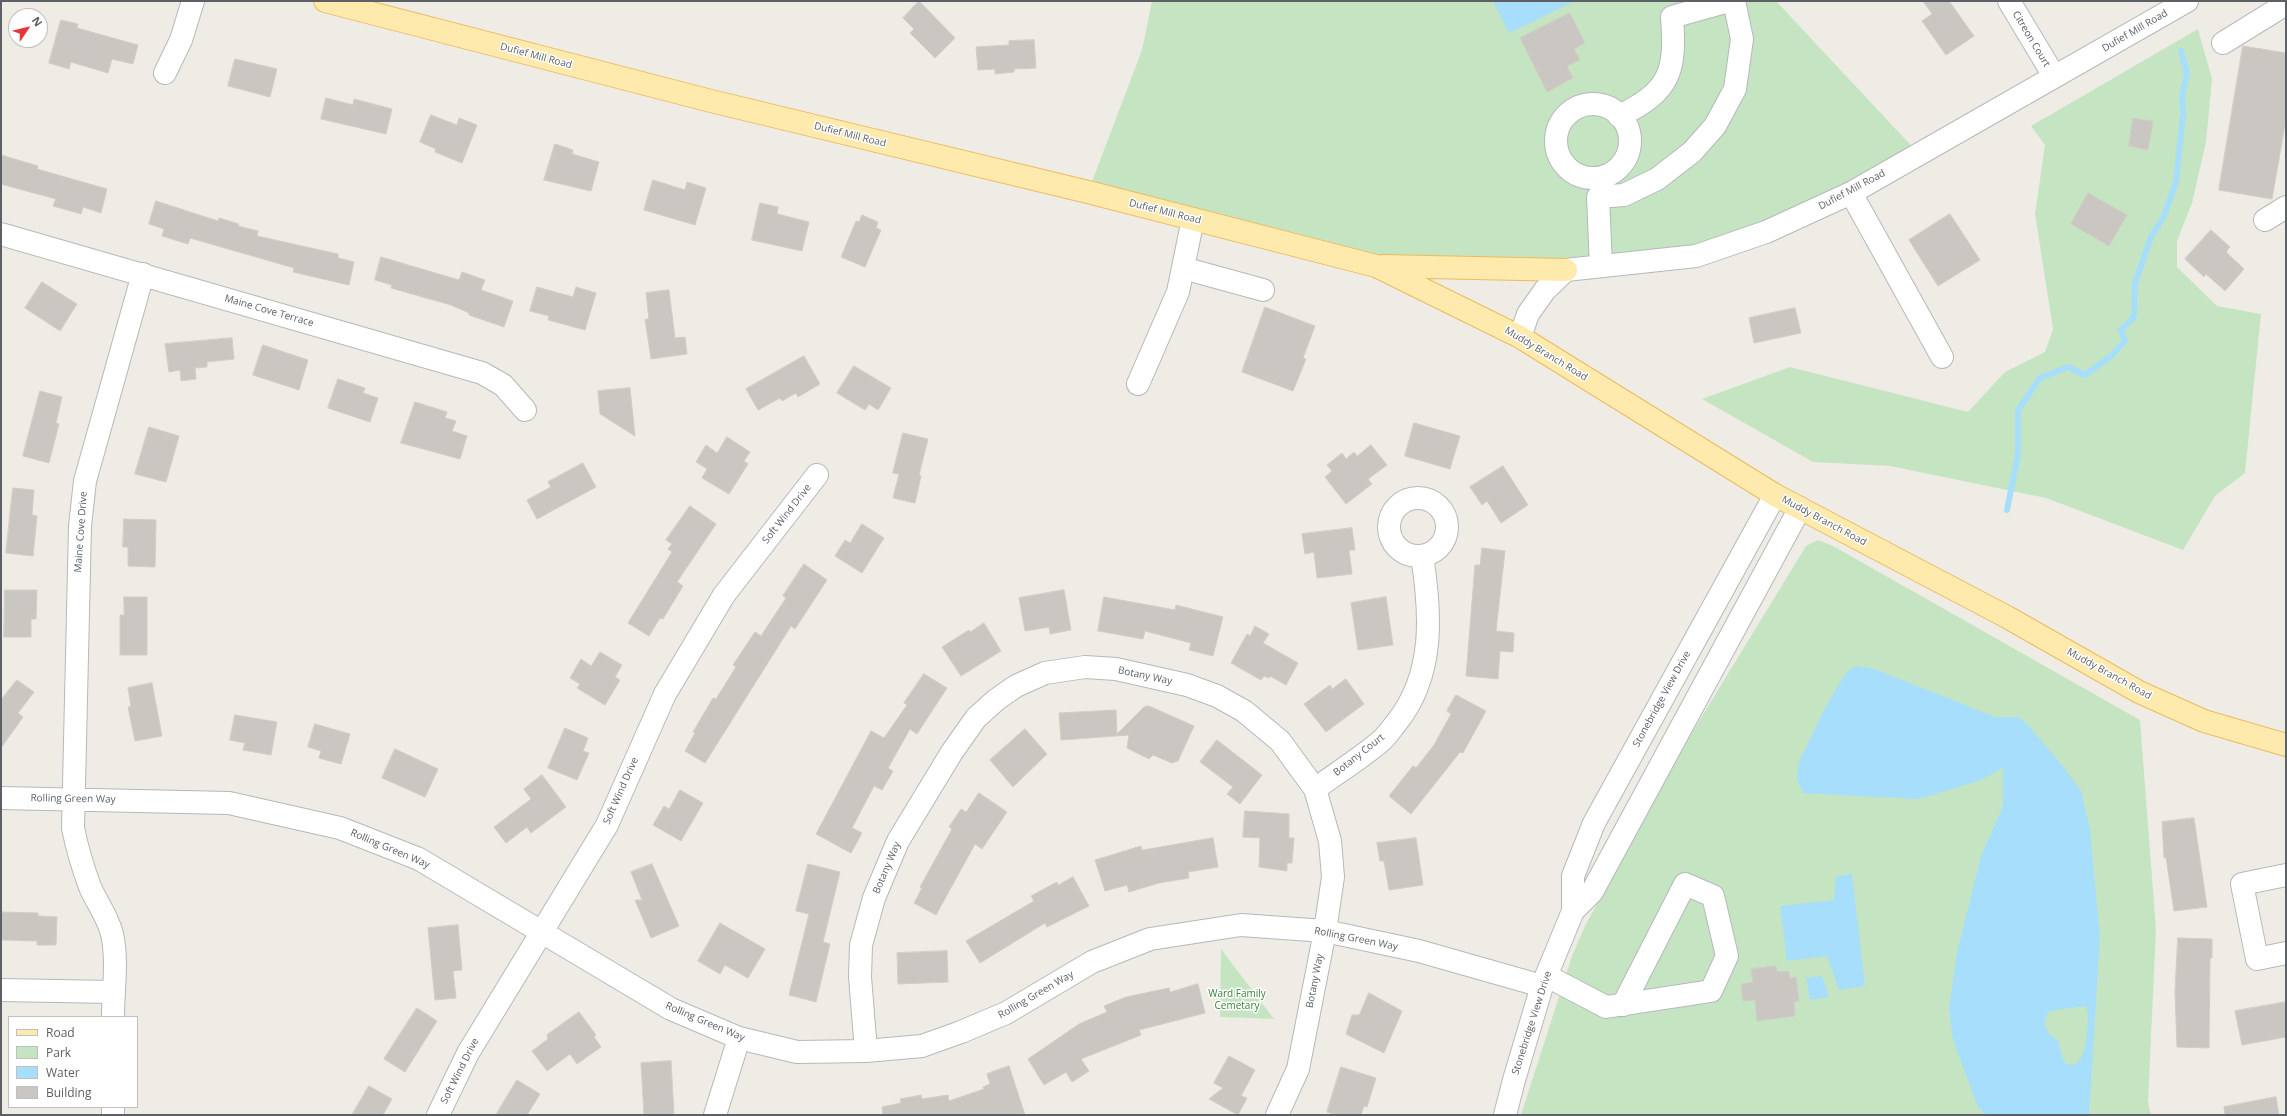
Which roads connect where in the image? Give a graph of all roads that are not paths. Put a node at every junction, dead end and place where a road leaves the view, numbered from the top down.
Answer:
1 (193, 1) edge
2 (325, 1) edge
3 (1729, 1) edge
4 (1734, 1) edge
5 (2009, 1) edge
6 (2187, 1) edge
7 (2279, 7) edge
8 (1668, 9) edge
9 (2223, 43) dead end
10 (165, 73) dead end
11 (2054, 76) junction
12 (1619, 116) junction
13 (1595, 187) junction
14 (1851, 192) junction
15 (2286, 207) edge
16 (1193, 219) junction
17 (2265, 220) dead end
18 (1, 234) edge
19 (1376, 266) junction
20 (1601, 266) junction
21 (1183, 268) junction
22 (1566, 270) junction
23 (143, 274) junction
24 (1263, 290) dead end
25 (1520, 337) junction
26 (1942, 357) dead end
27 (1138, 384) dead end
28 (525, 410) dead end
29 (816, 475) dead end
30 (1775, 495) junction
31 (1800, 508) junction
32 (1422, 556) dead end
33 (2286, 745) edge
34 (1315, 789) junction
35 (1, 798) edge
36 (73, 798) junction
37 (2286, 875) edge
38 (1573, 911) junction
39 (541, 930) junction
40 (1325, 930) junction
41 (2286, 953) edge
42 (1545, 981) junction
43 (1, 990) edge
44 (113, 992) junction
45 (1623, 1005) junction
46 (113, 1016) edge
47 (739, 1038) junction
48 (866, 1052) junction
49 (438, 1115) edge
50 (715, 1115) edge
51 (1277, 1115) edge
52 (1505, 1115) edge

1 - 10 street
2 - 16 main road, Dufief Mill Road
3 - 8 street
4 - 13 street
5 - 11 street, Citreon Court
6 - 11 street, Dufief Mill Road
7 - 9 street
8 - 12 street
11 - 14 street, Dufief Mill Road
12 - 13 street
12 - 13 street
13 - 20 street
14 - 20 street, Dufief Mill Road
14 - 26 street
15 - 17 street
16 - 19 main road, Dufief Mill Road
16 - 21 street
18 - 23 street, Maine Cove Terrace
19 - 22 main road
19 - 25 main road, Muddy Branch Road
20 - 22 street, Dufief Mill Road
21 - 24 street
21 - 27 street
22 - 25 street
23 - 28 street, Maine Cove Terrace
23 - 36 street, Maine Cove Drive
25 - 30 main road, Muddy Branch Road
29 - 39 street, Soft Wind Drive
30 - 31 main road, Muddy Branch Road
30 - 38 street, Stonebridge View Drive
31 - 33 main road, Muddy Branch Road
31 - 38 street, Stonebridge View Drive
32 - 34 street, Botany Court
34 - 40 street, Botany Way
34 - 48 street, Botany Way
35 - 36 street, Rolling Green Way
36 - 39 street, Rolling Green Way
36 - 44 street, Maine Cove Drive
37 - 41 street
38 - 42 street, Stonebridge View Drive
39 - 47 street, Rolling Green Way
39 - 49 street, Soft Wind Drive
40 - 42 street, Rolling Green Way
40 - 48 street, Rolling Green Way
40 - 51 street, Botany Way
42 - 45 street, Rolling Green Way
42 - 52 street, Stonebridge View Drive
43 - 44 street
44 - 46 street, Maine Cove Drive
45 - 45 street, Rolling Green Way
47 - 48 street, Rolling Green Way
47 - 50 street

